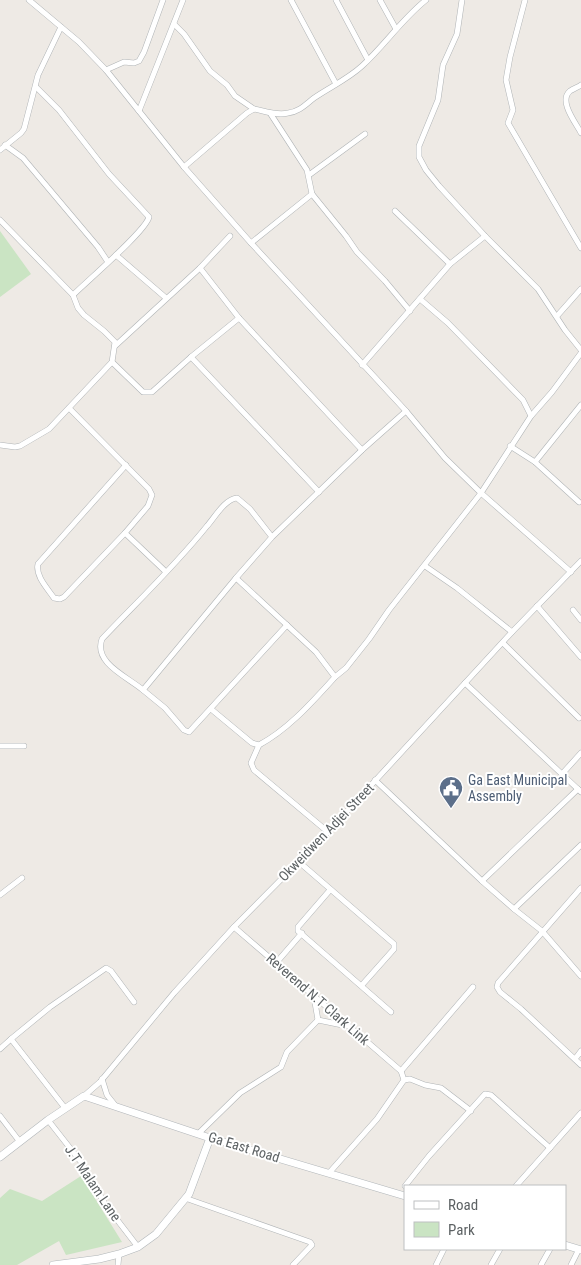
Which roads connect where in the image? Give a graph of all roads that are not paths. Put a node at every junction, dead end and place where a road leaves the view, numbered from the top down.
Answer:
1 (29, 0) edge
2 (163, 0) edge
3 (183, 0) edge
4 (292, 0) edge
5 (336, 0) edge
6 (380, 0) edge
7 (426, 0) edge
8 (462, 0) edge
9 (524, 0) edge
10 (174, 24) junction
11 (61, 27) junction
12 (396, 29) junction
13 (368, 60) junction
14 (106, 70) junction
15 (336, 84) junction
16 (581, 85) edge
17 (36, 87) junction
18 (254, 109) junction
19 (139, 111) junction
20 (270, 113) junction
21 (581, 133) edge
22 (365, 134) dead end
23 (6, 145) junction
24 (0, 150) edge
25 (184, 167) junction
26 (309, 175) junction
27 (312, 194) junction
28 (395, 211) dead end
29 (0, 220) edge
30 (230, 236) dead end
31 (485, 236) junction
32 (251, 243) junction
33 (581, 248) edge
34 (116, 255) junction
35 (108, 262) junction
36 (450, 264) junction
37 (200, 268) junction
38 (581, 289) edge
39 (73, 295) junction
40 (166, 298) junction
41 (420, 299) junction
42 (410, 311) junction
43 (557, 316) junction
44 (239, 318) junction
45 (115, 346) junction
46 (581, 352) edge
47 (191, 357) junction
48 (112, 362) junction
49 (362, 365) junction
50 (581, 406) edge
51 (69, 408) junction
52 (406, 411) junction
53 (531, 416) junction
54 (0, 444) edge
55 (510, 446) junction
56 (362, 450) junction
57 (535, 462) junction
58 (126, 465) junction
59 (319, 492) junction
60 (481, 492) junction
61 (579, 502) dead end
62 (125, 533) junction
63 (272, 537) junction
64 (581, 561) edge
65 (425, 566) junction
66 (166, 572) junction
67 (571, 572) junction
68 (236, 578) junction
69 (537, 606) junction
70 (573, 610) dead end
71 (581, 620) edge
72 (287, 625) junction
73 (512, 632) junction
74 (503, 643) junction
75 (581, 657) edge
76 (335, 676) junction
77 (465, 683) junction
78 (144, 690) junction
79 (211, 709) junction
80 (579, 718) dead end
81 (0, 746) edge
82 (24, 746) dead end
83 (259, 746) junction
84 (581, 753) edge
85 (562, 774) junction
86 (375, 780) junction
87 (579, 791) edge
88 (328, 832) junction
89 (581, 845) edge
90 (299, 862) junction
91 (22, 878) dead end
92 (482, 881) junction
93 (581, 888) edge
94 (330, 890) junction
95 (0, 895) edge
96 (514, 909) junction
97 (234, 926) junction
98 (542, 931) junction
99 (302, 934) junction
100 (276, 963) junction
101 (580, 973) edge
102 (362, 985) junction
103 (473, 986) dead end
104 (314, 997) junction
105 (134, 1002) dead end
106 (391, 1012) dead end
107 (318, 1020) junction
108 (349, 1026) junction
109 (11, 1039) junction
110 (0, 1049) edge
111 (581, 1052) edge
112 (575, 1059) junction
113 (581, 1065) edge
114 (401, 1071) junction
115 (102, 1079) junction
116 (404, 1080) junction
117 (84, 1096) junction
118 (116, 1106) junction
119 (65, 1108) junction
120 (471, 1111) junction
121 (581, 1112) edge
122 (0, 1116) edge
123 (48, 1120) junction
124 (199, 1133) junction
125 (210, 1138) junction
126 (20, 1142) junction
127 (550, 1148) junction
128 (0, 1156) edge
129 (329, 1173) junction
130 (407, 1185) edge
131 (517, 1185) edge
132 (402, 1196) edge
133 (186, 1198) junction
134 (566, 1245) edge
135 (138, 1247) junction
136 (444, 1250) edge
137 (499, 1250) edge
138 (549, 1250) edge
139 (580, 1250) edge
140 (119, 1254) junction
141 (53, 1265) edge
142 (118, 1265) edge
143 (293, 1265) edge
144 (436, 1265) edge
145 (491, 1265) edge
146 (541, 1265) edge
147 (571, 1265) edge

1 - 11 street
2 - 14 street
3 - 10 street
4 - 15 street
5 - 13 street
6 - 12 street
7 - 12 street
8 - 31 street
9 - 33 street
10 - 18 street
10 - 19 street
11 - 14 street
11 - 17 street
12 - 13 street
13 - 15 street
14 - 19 street
15 - 20 street
16 - 21 street
17 - 23 street
17 - 34 street
18 - 20 street
18 - 25 street
19 - 25 street
20 - 26 street
22 - 26 street
23 - 24 street
23 - 35 street
25 - 32 street
26 - 27 street
27 - 32 street
27 - 42 street
28 - 36 street
29 - 39 street
30 - 37 street
31 - 36 street
31 - 43 street
32 - 49 street
34 - 35 street
34 - 40 street
35 - 39 street
36 - 41 street
37 - 40 street
37 - 44 street
38 - 43 street
39 - 45 street
40 - 45 street
41 - 42 street
41 - 53 street
42 - 49 street
43 - 46 street
44 - 47 street
44 - 56 street
45 - 48 street
46 - 53 street
47 - 48 street
47 - 59 street
48 - 51 street
49 - 52 street
50 - 57 street
51 - 54 street
51 - 58 street
52 - 56 street
52 - 60 street
53 - 55 street
55 - 57 street
55 - 60 street
56 - 59 street
57 - 61 street
58 - 62 street
58 - 62 street
59 - 63 street
60 - 65 street
60 - 67 street
62 - 66 street
63 - 66 street
63 - 68 street
64 - 67 street, Okweidwen Adjei Street
65 - 73 street
65 - 76 street
66 - 78 street
67 - 69 street, Okweidwen Adjei Street
68 - 72 street
68 - 78 street
69 - 73 street, Okweidwen Adjei Street
69 - 75 street
70 - 71 street
72 - 76 street
72 - 79 street
73 - 74 street, Okweidwen Adjei Street
74 - 77 street, Okweidwen Adjei Street
74 - 80 street
76 - 83 street
77 - 85 street
77 - 86 street, Okweidwen Adjei Street
78 - 79 street
79 - 83 street
81 - 82 street
83 - 88 street
84 - 85 street
85 - 87 street
86 - 88 street, Okweidwen Adjei Street
86 - 92 street
87 - 92 street
88 - 90 street, Okweidwen Adjei Street
89 - 96 street
90 - 94 street
90 - 97 street, Okweidwen Adjei Street
91 - 95 street
92 - 96 street
93 - 98 street
94 - 99 street
94 - 102 street
96 - 98 street
97 - 100 street, Reverend N.T Clark Link
97 - 115 street, Okweidwen Adjei Street
98 - 101 street
98 - 112 street
99 - 100 street
99 - 102 street
100 - 104 street, Reverend N.T Clark Link
102 - 106 street
103 - 114 street
104 - 107 street
104 - 108 street, Reverend N.T Clark Link
105 - 109 street
107 - 108 street
107 - 124 street
108 - 114 street, Reverend N.T Clark Link
109 - 110 street
109 - 119 street
111 - 112 street
112 - 113 street
114 - 116 street
115 - 117 street, Okweidwen Adjei Street
115 - 118 street
116 - 120 street
116 - 129 street
117 - 118 street, Ga East Road
117 - 119 street
118 - 124 street, Ga East Road
119 - 123 street
120 - 127 street
120 - 130 street
121 - 127 street
122 - 126 street
123 - 126 street
123 - 135 street, J.T Malam Lane
124 - 125 street, Ga East Road
125 - 129 street, Ga East Road
125 - 133 street
126 - 128 street
127 - 131 street
129 - 132 street, Ga East Road
133 - 135 street
133 - 143 street
134 - 139 street
135 - 140 street
136 - 144 street
137 - 145 street
138 - 146 street
139 - 147 street
140 - 141 street
140 - 142 street

